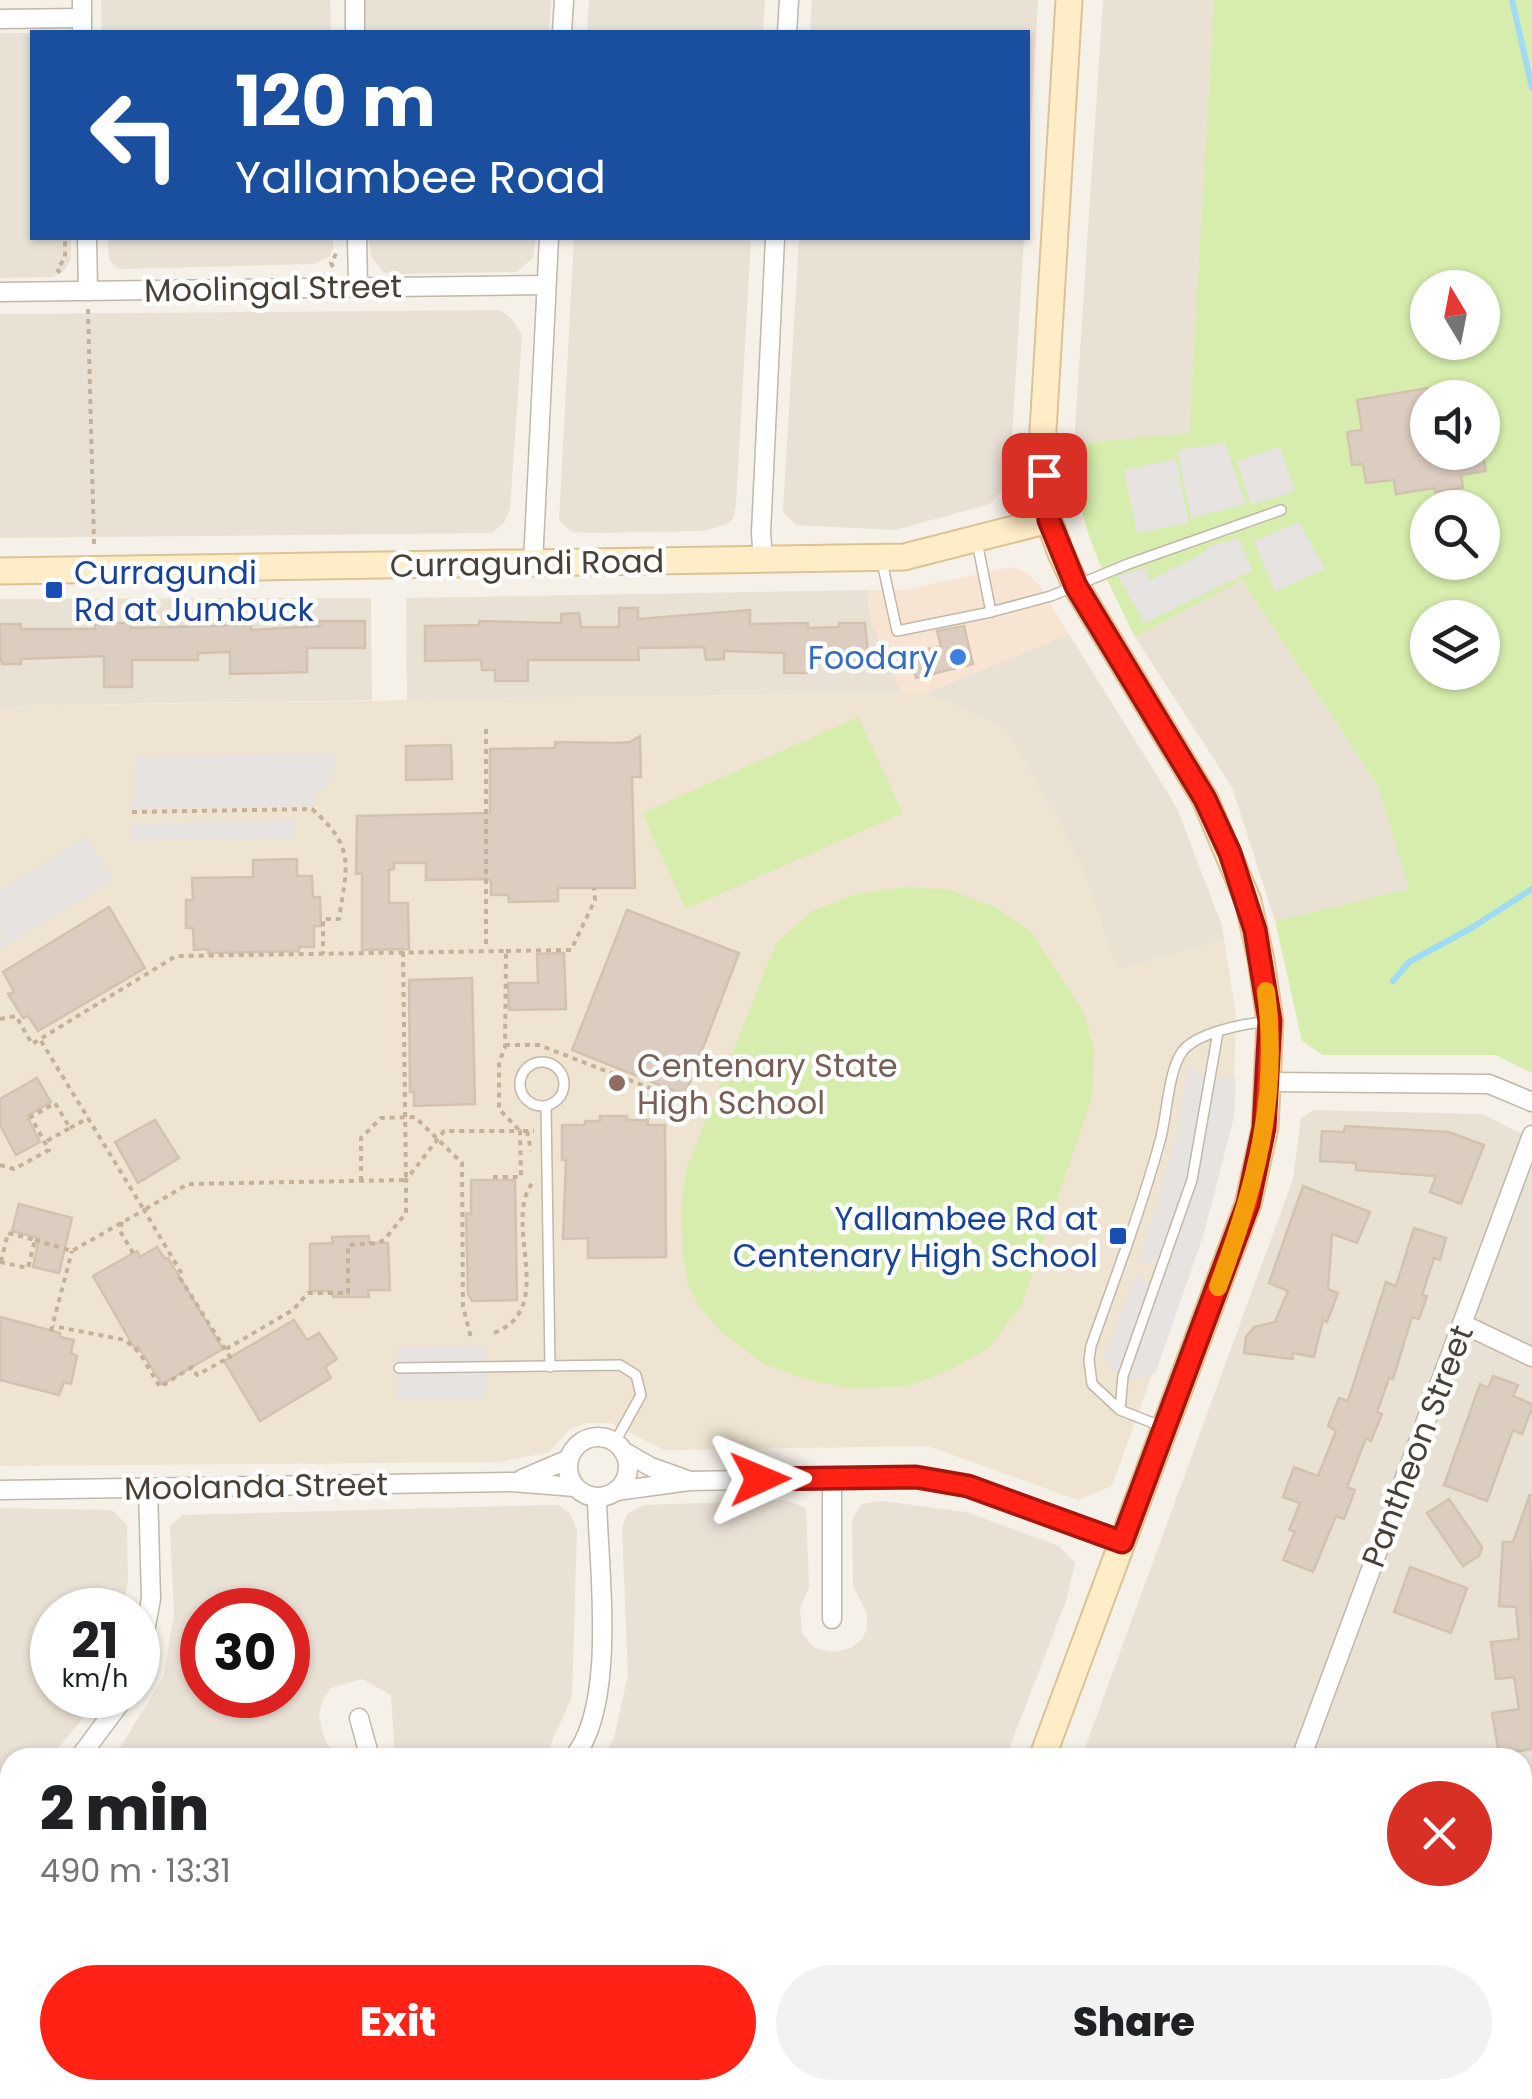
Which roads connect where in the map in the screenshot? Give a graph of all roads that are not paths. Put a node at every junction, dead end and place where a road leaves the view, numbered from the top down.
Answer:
1 (355, 0) edge
2 (564, 0) edge
3 (789, 0) edge
4 (1069, 0) edge
5 (82, 17) edge
6 (0, 19) edge
7 (355, 30) edge
8 (562, 30) edge
9 (787, 30) edge
10 (87, 240) edge
11 (357, 240) edge
12 (549, 240) edge
13 (776, 240) edge
14 (358, 286) junction
15 (546, 286) junction
16 (88, 291) junction
17 (0, 292) edge
18 (1281, 510) dead end
19 (1049, 520) junction
20 (976, 540) junction
21 (882, 558) junction
22 (763, 560) junction
23 (533, 563) junction
24 (0, 571) edge
25 (1076, 586) junction
26 (991, 612) junction
27 (1270, 1021) junction
28 (1218, 1032) junction
29 (1269, 1082) junction
30 (1532, 1102) edge
31 (546, 1106) junction
32 (1532, 1135) edge
33 (1464, 1324) junction
34 (1532, 1357) edge
35 (550, 1367) junction
36 (399, 1368) dead end
37 (1120, 1410) junction
38 (1165, 1428) junction
39 (620, 1447) junction
40 (569, 1458) junction
41 (832, 1477) junction
42 (689, 1481) junction
43 (512, 1482) junction
44 (576, 1487) junction
45 (148, 1488) junction
46 (0, 1490) edge
47 (616, 1491) junction
48 (598, 1498) junction
49 (1122, 1542) junction
50 (151, 1588) edge
51 (832, 1620) dead end
52 (109, 1718) edge
53 (358, 1718) dead end
54 (86, 1748) edge
55 (367, 1748) edge
56 (579, 1748) edge
57 (1046, 1748) edge
58 (1304, 1748) edge

1 - 7 street
2 - 8 street
3 - 9 street
4 - 19 main road
5 - 6 street
10 - 16 street
11 - 14 street
12 - 15 street
13 - 22 street
14 - 15 street, Moolingal Street
14 - 16 street, Moolingal Street
15 - 23 street
16 - 17 street, Moolingal Street
18 - 25 lane
19 - 20 main road, Curragundi Road
19 - 25 main road
20 - 21 main road, Curragundi Road
20 - 26 lane
21 - 22 main road, Curragundi Road
21 - 26 lane
22 - 23 main road, Curragundi Road
23 - 24 main road, Curragundi Road
25 - 26 lane
25 - 27 main road
27 - 28 lane
27 - 29 main road
28 - 37 lane
28 - 37 lane
29 - 30 street
29 - 38 main road
31 - 31 lane
31 - 35 lane
32 - 33 street, Pantheon Street
33 - 34 street
33 - 58 street, Pantheon Street
35 - 36 lane
35 - 39 lane
37 - 38 lane
38 - 49 main road
39 - 40 street
39 - 42 street
39 - 47 street
40 - 43 street, Moolanda Street
40 - 44 street
41 - 42 street
41 - 49 street
41 - 51 street
42 - 47 street
43 - 44 street, Moolanda Street
43 - 45 street, Moolanda Street
44 - 48 street
45 - 46 street, Moolanda Street
45 - 50 street
47 - 48 street
48 - 56 street
49 - 57 main road
52 - 54 street
53 - 55 street

